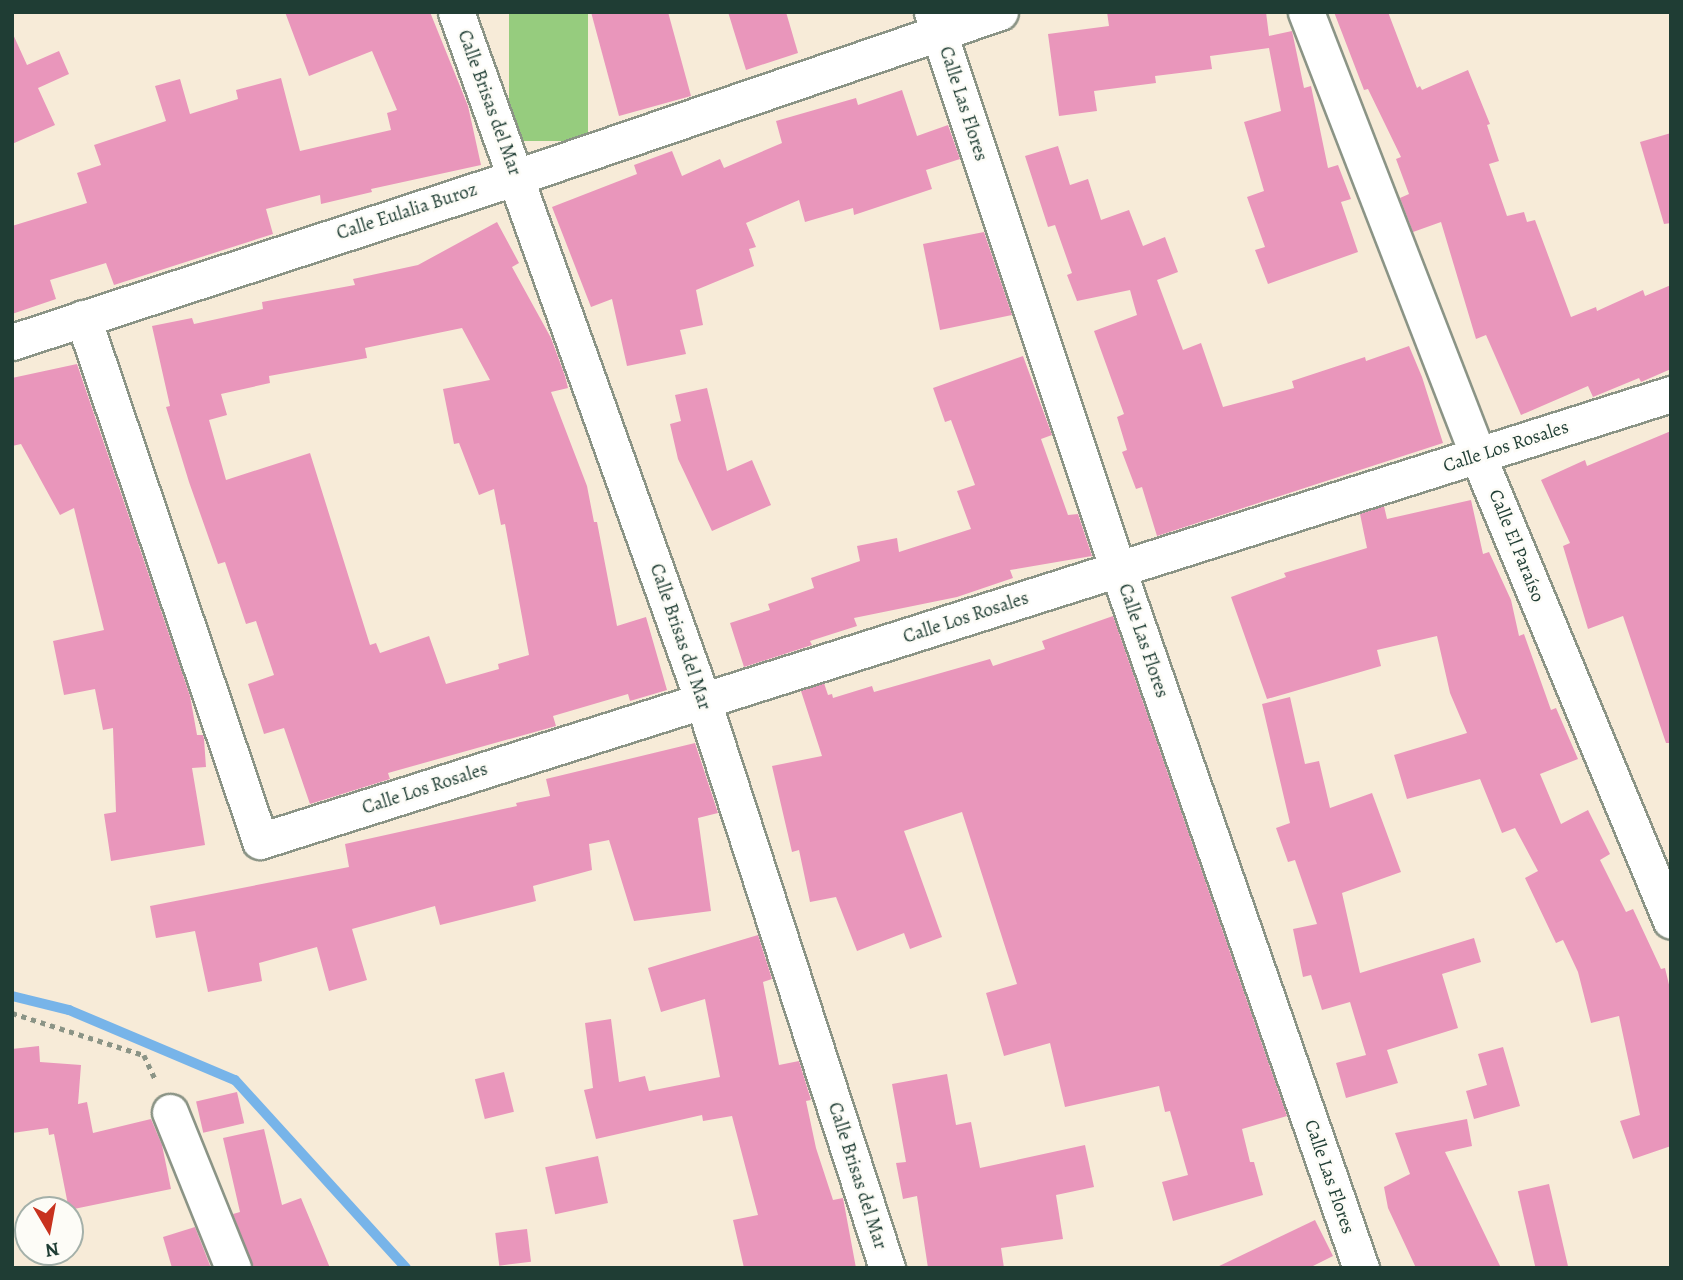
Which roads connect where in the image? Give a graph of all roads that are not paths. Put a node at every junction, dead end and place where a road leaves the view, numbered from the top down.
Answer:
1 (456, 12) edge
2 (1000, 12) edge
3 (1306, 12) edge
4 (935, 23) edge
5 (517, 176) junction
6 (83, 318) junction
7 (12, 341) edge
8 (1671, 394) edge
9 (1478, 456) junction
10 (1118, 570) junction
11 (703, 701) junction
12 (1671, 921) edge
13 (170, 1112) road end
14 (233, 1268) edge
15 (887, 1268) edge
16 (1361, 1268) edge

1 - 5 street, Calle Brisas del Mar
2 - 4 street, Calle Eulalia Buroz
3 - 9 street, Calle El Paraíso
4 - 5 street, Calle Eulalia Buroz
4 - 10 street, Calle Las Flores
5 - 6 street, Calle Eulalia Buroz
5 - 11 street, Calle Brisas del Mar
6 - 7 street, Calle Eulalia Buroz
6 - 11 street, Calle Los Rosales
8 - 9 street, Calle Los Rosales
9 - 10 street, Calle Los Rosales
9 - 12 street, Calle El Paraíso
10 - 11 street, Calle Los Rosales
10 - 16 street, Calle Las Flores
11 - 15 street, Calle Brisas del Mar
13 - 14 street

